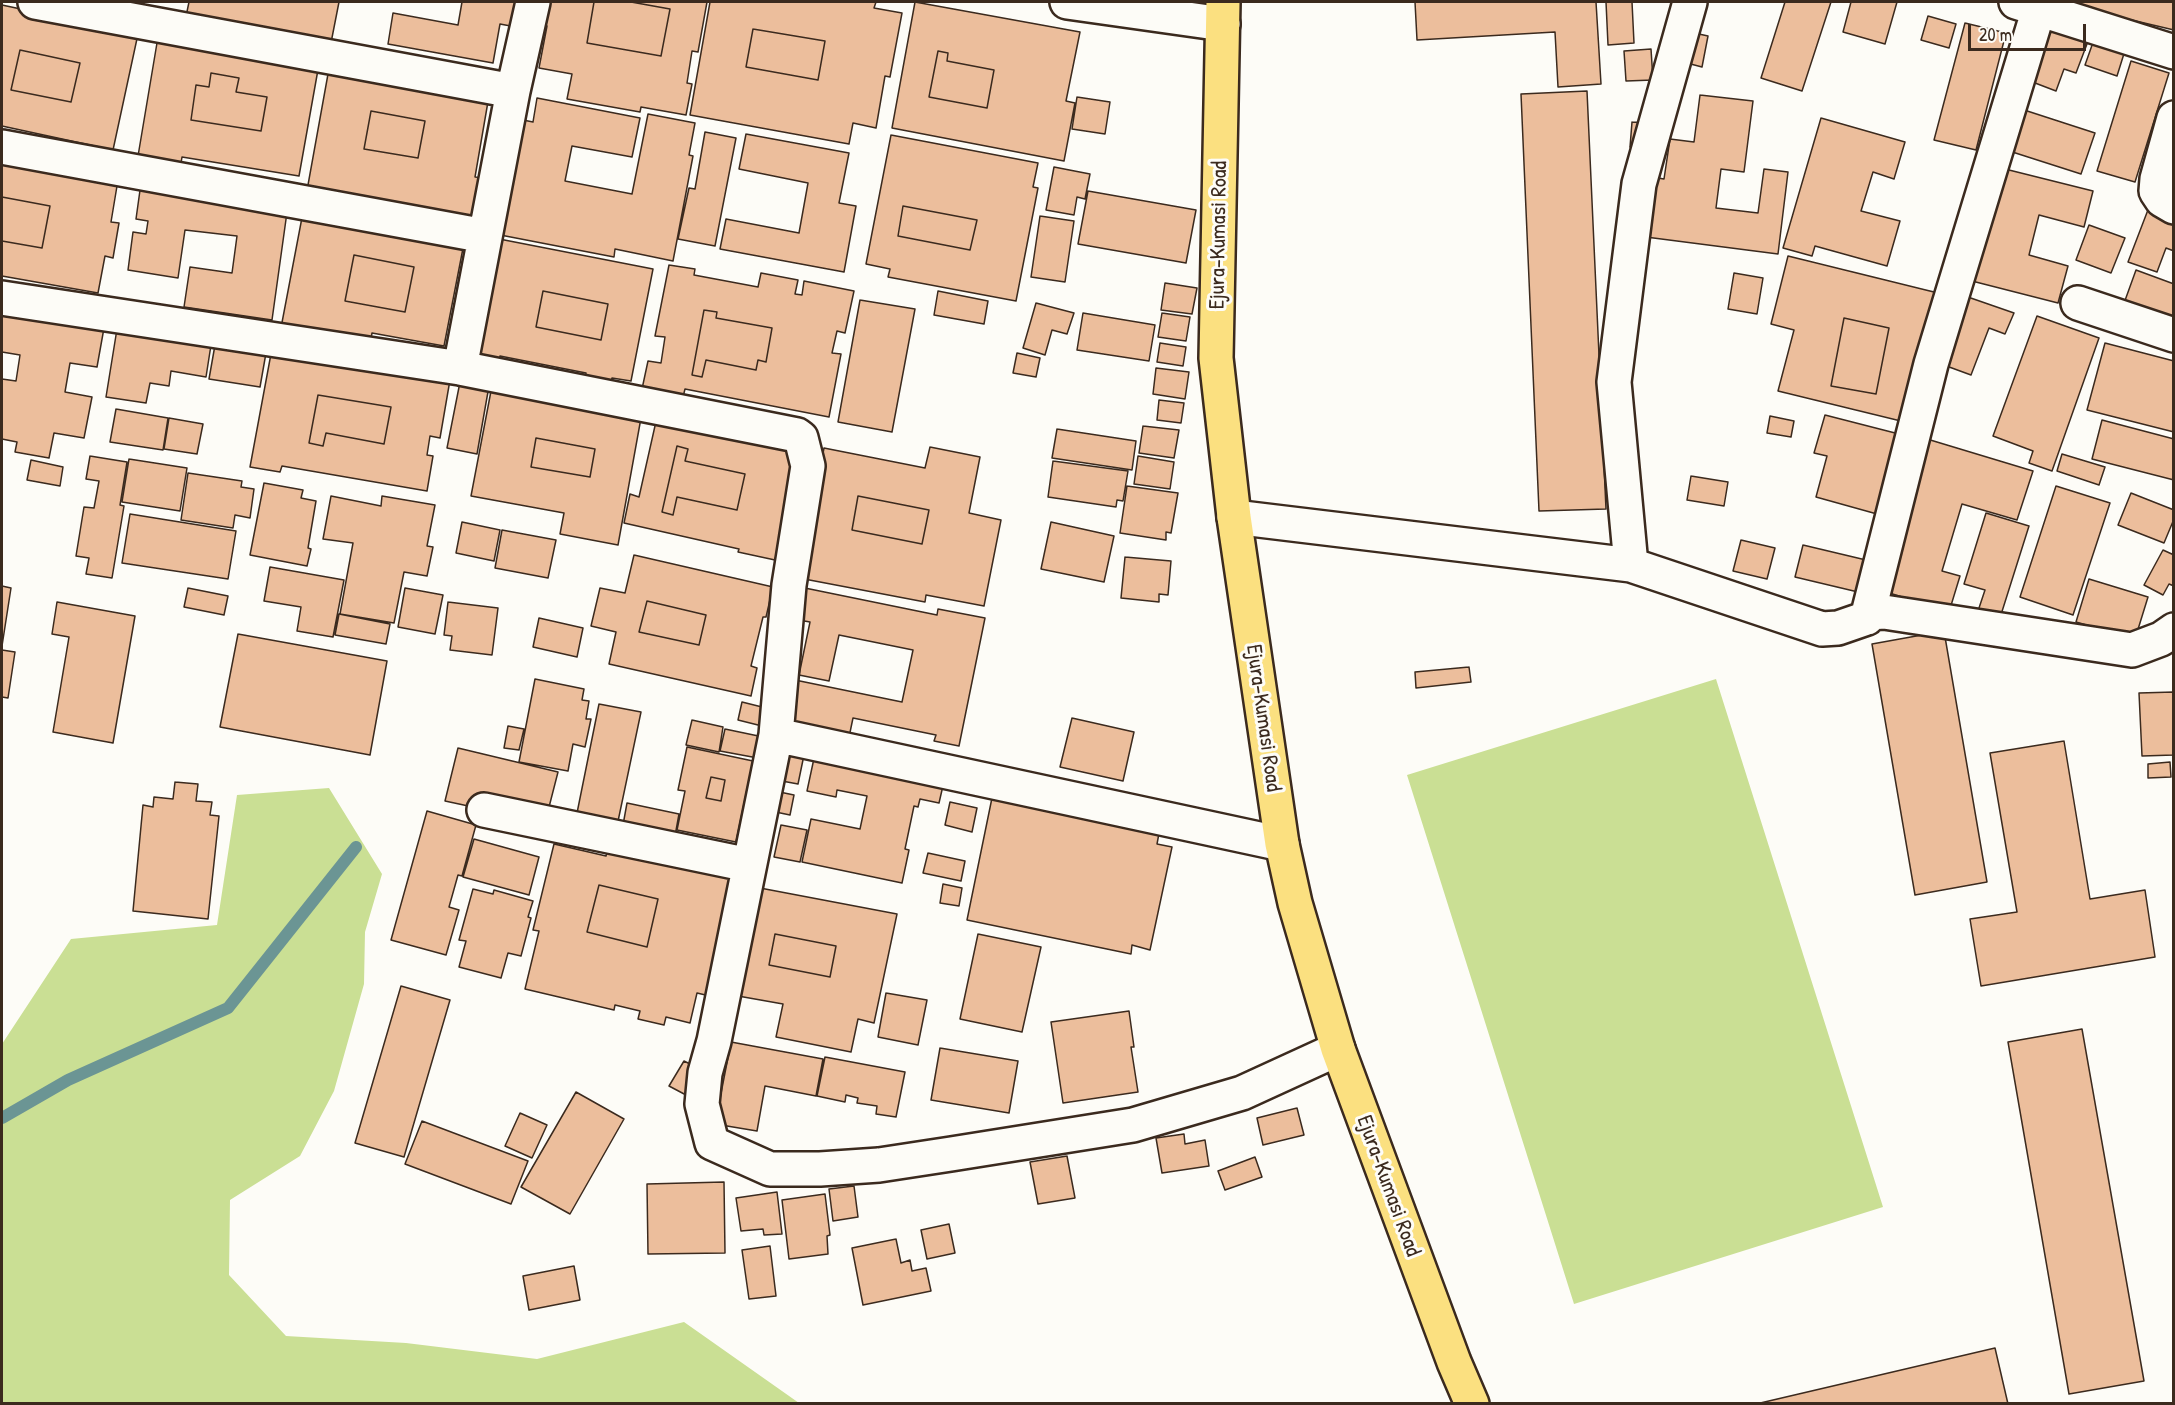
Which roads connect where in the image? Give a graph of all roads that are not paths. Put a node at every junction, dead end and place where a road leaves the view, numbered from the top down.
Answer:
1 (35, 2) edge
2 (533, 2) edge
3 (1067, 2) edge
4 (1690, 2) edge
5 (2032, 4) edge
6 (1223, 13) edge
7 (2174, 52) edge
8 (513, 91) junction
9 (2174, 118) edge
10 (2, 147) edge
11 (2174, 207) edge
12 (485, 236) junction
13 (2, 298) edge
14 (2078, 303) dead end
15 (2174, 335) edge
16 (460, 368) junction
17 (1234, 517) junction
18 (1631, 565) junction
19 (1867, 618) junction
20 (2174, 630) edge
21 (776, 735) junction
22 (484, 810) dead end
23 (1282, 844) junction
24 (748, 866) junction
25 (1338, 1049) junction
26 (1472, 1404) edge

1 - 8 street
2 - 8 street
3 - 6 street
4 - 18 street
5 - 7 street
5 - 19 street
6 - 17 main road, Ejura-Kumasi Road
8 - 12 street
9 - 11 street
10 - 12 street
12 - 16 street
13 - 16 street
14 - 15 street
16 - 21 street
17 - 18 street
17 - 23 main road, Ejura-Kumasi Road
18 - 19 street
19 - 20 street
21 - 23 street
21 - 24 street
22 - 24 street
23 - 25 main road, Ejura-Kumasi Road
24 - 25 street
25 - 26 main road, Ejura-Kumasi Road

